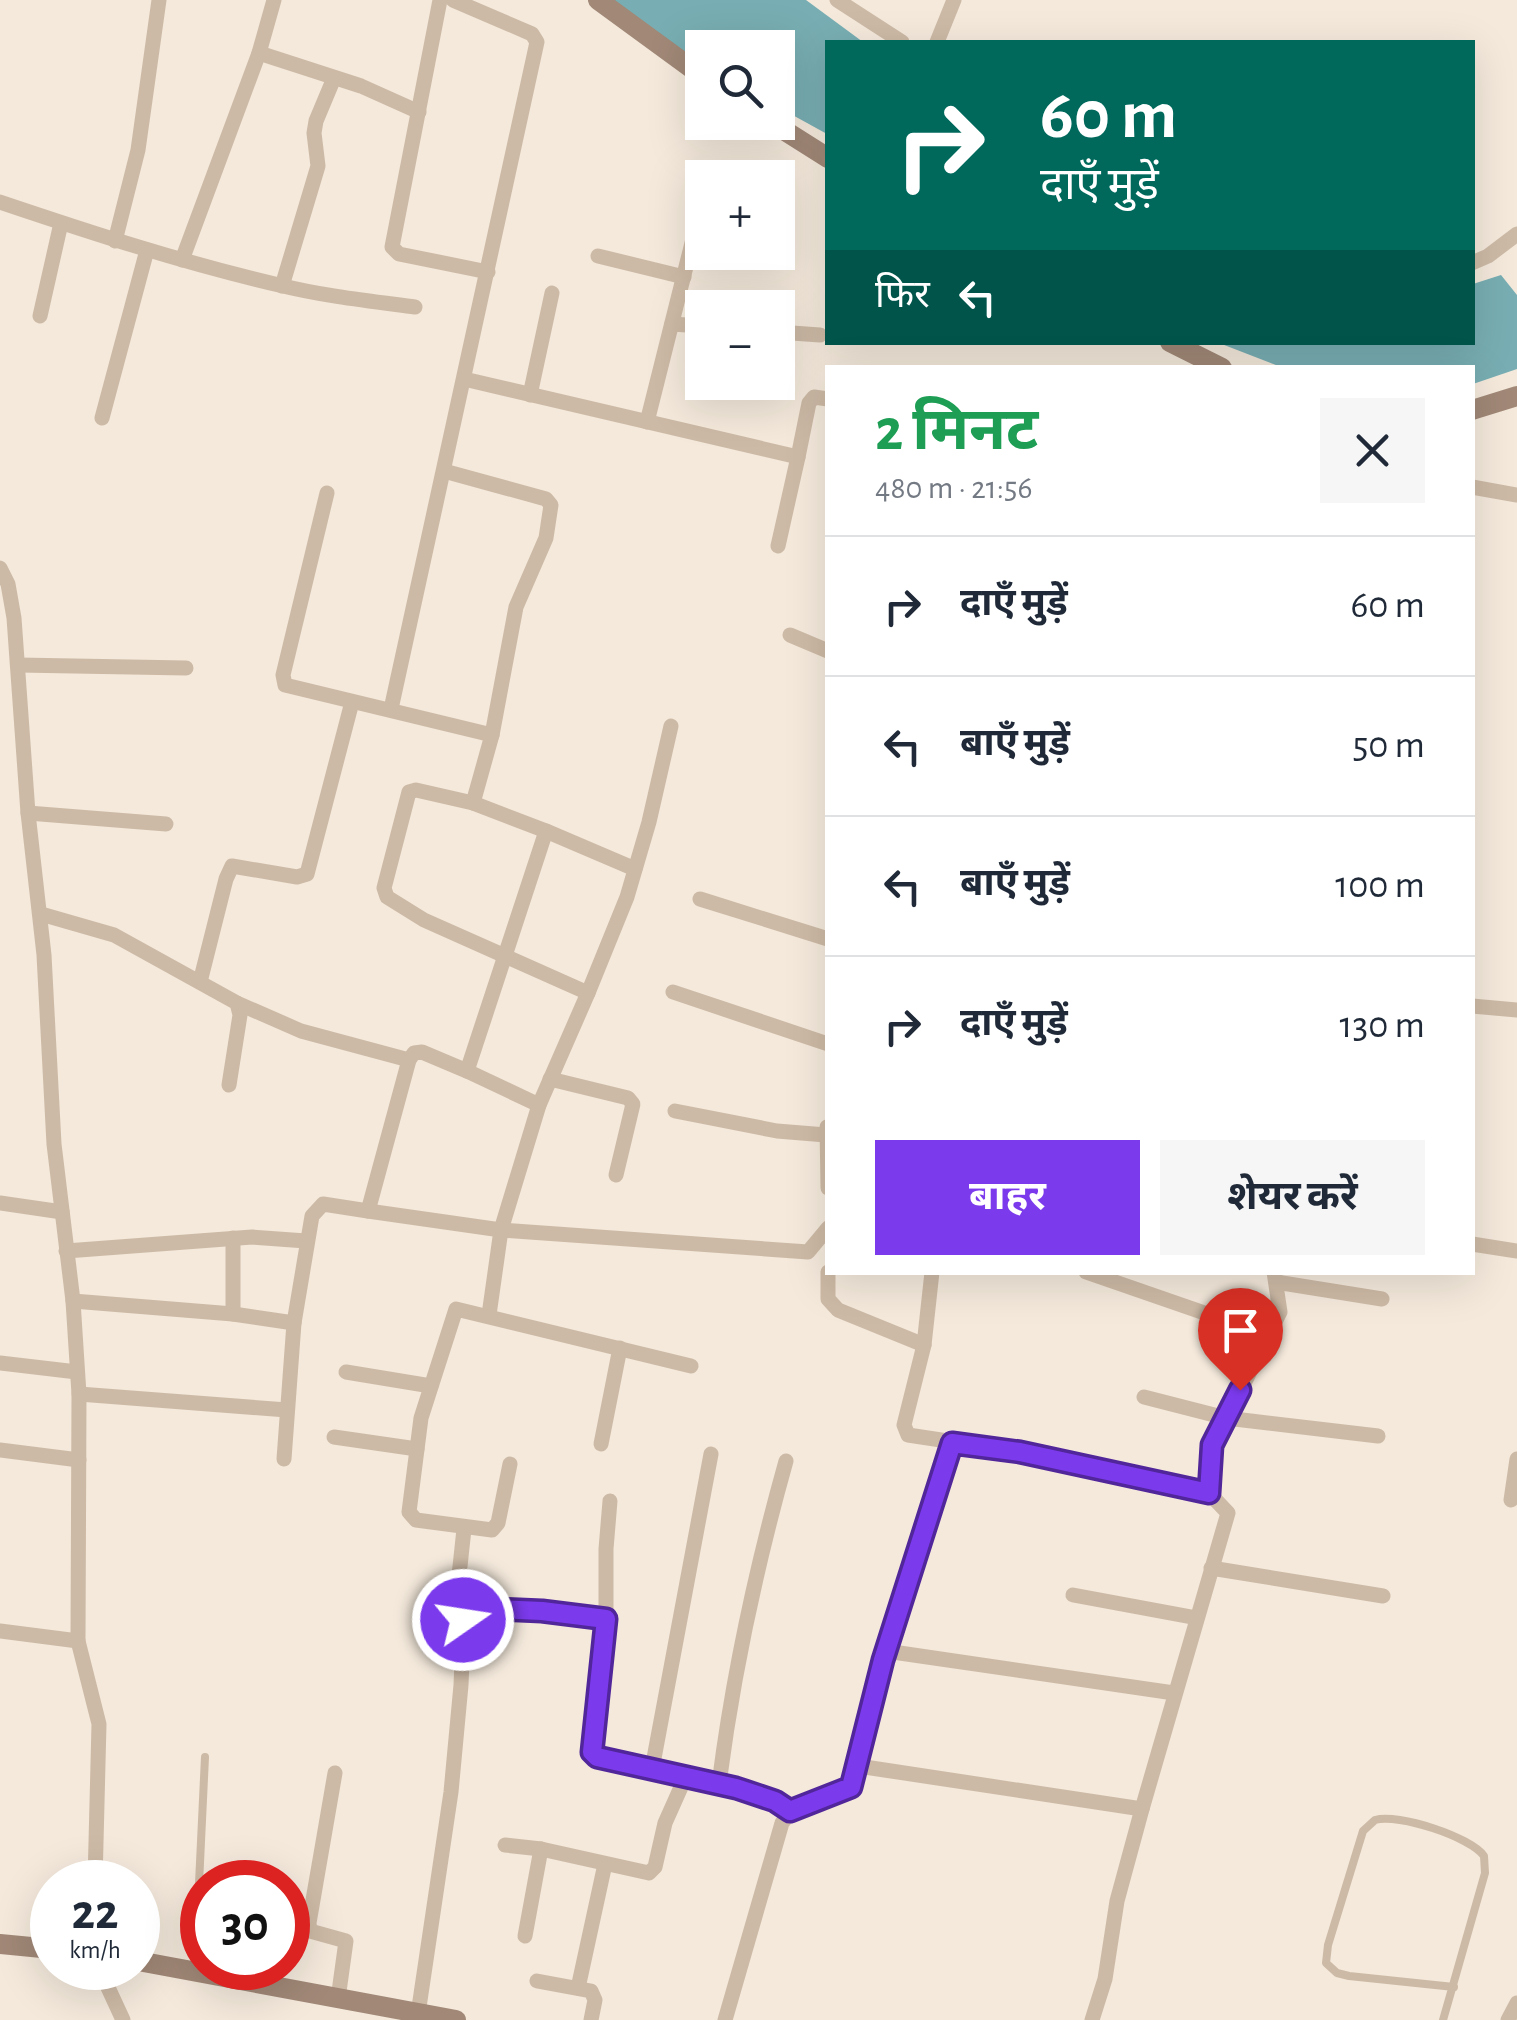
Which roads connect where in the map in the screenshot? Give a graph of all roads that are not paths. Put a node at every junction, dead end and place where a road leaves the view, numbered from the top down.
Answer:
1 (158, 0) edge
2 (274, 0) edge
3 (440, 0) edge
4 (453, 0) edge
5 (598, 0) edge
6 (836, 0) edge
7 (954, 0) edge
8 (899, 40) edge
9 (938, 40) edge
10 (259, 53) junction
11 (685, 64) edge
12 (334, 78) junction
13 (419, 112) junction
14 (795, 137) edge
15 (825, 156) edge
16 (0, 202) edge
17 (61, 222) junction
18 (1517, 234) edge
19 (115, 242) junction
20 (147, 250) junction
21 (598, 256) dead end
22 (182, 260) junction
23 (1475, 262) edge
24 (686, 270) edge
25 (488, 272) junction
26 (684, 277) junction
27 (282, 286) junction
28 (552, 293) dead end
29 (415, 307) dead end
30 (40, 316) dead end
31 (672, 324) junction
32 (685, 325) edge
33 (795, 333) edge
34 (820, 335) dead end
35 (1176, 345) edge
36 (1216, 365) edge
37 (464, 379) junction
38 (530, 395) junction
39 (1517, 396) edge
40 (825, 399) edge
41 (1475, 409) edge
42 (102, 418) dead end
43 (647, 422) junction
44 (798, 457) junction
45 (444, 472) junction
46 (1475, 488) edge
47 (327, 493) dead end
48 (1517, 495) edge
49 (778, 546) dead end
50 (0, 568) edge
51 (790, 635) dead end
52 (825, 650) edge
53 (18, 666) junction
54 (186, 668) dead end
55 (352, 702) junction
56 (391, 709) junction
57 (671, 726) dead end
58 (492, 735) junction
59 (473, 803) junction
60 (28, 813) junction
61 (166, 824) dead end
62 (546, 832) junction
63 (635, 869) junction
64 (700, 899) dead end
65 (41, 914) junction
66 (825, 938) edge
67 (506, 957) junction
68 (200, 982) junction
69 (673, 992) dead end
70 (588, 993) junction
71 (236, 1003) junction
72 (1475, 1006) edge
73 (1517, 1010) edge
74 (825, 1043) edge
75 (409, 1060) junction
76 (467, 1071) junction
77 (550, 1078) junction
78 (229, 1085) dead end
79 (539, 1105) junction
80 (675, 1111) dead end
81 (825, 1135) edge
82 (616, 1176) dead end
83 (0, 1203) edge
84 (62, 1212) junction
85 (368, 1212) junction
86 (501, 1230) junction
87 (825, 1232) edge
88 (233, 1238) junction
89 (306, 1241) junction
90 (1475, 1244) edge
91 (66, 1250) junction
92 (1517, 1251) edge
93 (828, 1275) edge
94 (932, 1275) edge
95 (1095, 1275) edge
96 (1275, 1278) edge
97 (1382, 1298) dead end
98 (72, 1301) junction
99 (234, 1314) junction
100 (489, 1315) junction
101 (294, 1323) junction
102 (1268, 1335) junction
103 (924, 1344) junction
104 (620, 1348) junction
105 (0, 1363) edge
106 (690, 1366) dead end
107 (77, 1372) junction
108 (346, 1372) dead end
109 (431, 1386) junction
110 (79, 1394) junction
111 (1144, 1397) dead end
112 (287, 1410) junction
113 (1226, 1418) junction
114 (1378, 1436) dead end
115 (334, 1437) dead end
116 (952, 1443) junction
117 (600, 1444) dead end
118 (417, 1448) junction
119 (0, 1450) edge
120 (710, 1454) dead end
121 (1517, 1458) edge
122 (284, 1459) dead end
123 (80, 1460) junction
124 (786, 1461) dead end
125 (510, 1464) dead end
126 (1209, 1493) junction
127 (1511, 1500) dead end
128 (610, 1501) dead end
129 (464, 1529) junction
130 (1211, 1568) junction
131 (1072, 1594) dead end
132 (1384, 1596) dead end
133 (464, 1614) junction
134 (1196, 1618) junction
135 (606, 1619) junction
136 (0, 1631) edge
137 (78, 1640) junction
138 (886, 1651) junction
139 (1174, 1693) junction
140 (204, 1757) dead end
141 (858, 1766) junction
142 (652, 1769) junction
143 (335, 1773) dead end
144 (686, 1776) junction
145 (719, 1784) junction
146 (1142, 1809) junction
147 (790, 1811) junction
148 (505, 1844) dead end
149 (541, 1849) junction
150 (95, 1860) edge
151 (200, 1860) edge
152 (605, 1864) junction
153 (525, 1936) dead end
154 (0, 1944) edge
155 (30, 1947) edge
156 (537, 1980) dead end
157 (1454, 1987) junction
158 (578, 1988) junction
159 (110, 1990) edge
160 (290, 1990) edge
161 (338, 1999) junction
162 (1517, 2003) edge
163 (418, 2014) junction
164 (123, 2020) edge
165 (456, 2020) edge
166 (591, 2020) edge
167 (724, 2020) edge
168 (1092, 2020) edge
169 (1444, 2020) edge
170 (1508, 2020) edge

1 - 19 street
2 - 10 street
3 - 13 street
4 - 25 street
5 - 11 street
6 - 8 street
7 - 9 street
10 - 12 street
10 - 22 street
12 - 13 street
12 - 27 street
13 - 25 street
14 - 15 street
16 - 17 street
17 - 19 street
17 - 30 street
18 - 23 street
19 - 20 street
20 - 22 street
20 - 42 street
21 - 26 street
22 - 27 street
24 - 26 street
25 - 37 street
26 - 31 street
27 - 29 street
28 - 38 street
31 - 32 street
31 - 43 street
33 - 34 street
35 - 36 street
37 - 38 street
37 - 45 street
38 - 43 street
39 - 41 street
40 - 44 street
43 - 44 street
44 - 49 street
45 - 56 street
45 - 58 street
46 - 48 street
47 - 55 street
50 - 53 street
51 - 52 street
53 - 54 street
53 - 60 street
55 - 56 street
55 - 68 street
56 - 58 street
57 - 63 street
58 - 59 street
59 - 62 street
59 - 67 street
60 - 61 street
60 - 65 street
62 - 63 street
62 - 67 street
63 - 70 street
64 - 66 street
65 - 68 street
65 - 84 street
67 - 70 street
67 - 76 street
68 - 71 street
69 - 74 street
70 - 77 street
71 - 75 street
71 - 78 street
72 - 73 street
75 - 76 street
75 - 85 street
76 - 79 street
77 - 79 street
77 - 82 street
79 - 86 street
80 - 81 street
83 - 84 street
84 - 91 street
85 - 86 street
85 - 89 street
86 - 87 street
86 - 100 street
88 - 89 street
88 - 91 street
88 - 99 street
89 - 101 street
90 - 92 street
91 - 98 street
93 - 103 street
94 - 103 street
95 - 102 street
96 - 97 street
96 - 102 street
98 - 99 street
98 - 107 street
99 - 101 street
100 - 104 street
100 - 109 street
101 - 112 street
102 - 113 street
103 - 116 street
104 - 106 street
104 - 117 street
105 - 107 street
107 - 110 street
108 - 109 street
109 - 118 street
110 - 112 street
110 - 123 street
111 - 113 street
112 - 122 street
113 - 114 street
113 - 126 street
115 - 118 street
116 - 126 street
116 - 138 street
118 - 129 street
119 - 123 street
120 - 142 street
121 - 127 street
123 - 137 street
124 - 145 street
125 - 129 street
126 - 130 street
128 - 135 street
129 - 133 street
130 - 132 street
130 - 134 street
131 - 134 street
133 - 135 street
133 - 163 street
134 - 139 street
135 - 142 street
136 - 137 street
137 - 150 street
138 - 139 street
138 - 141 street
139 - 146 street
140 - 151 lane
141 - 146 street
141 - 147 street
142 - 144 street
143 - 161 street
144 - 145 street
144 - 152 street
145 - 147 street
146 - 168 street
147 - 167 street
148 - 149 street
149 - 152 street
149 - 153 street
152 - 158 street
154 - 155 street
156 - 158 street
157 - 157 lane
157 - 169 lane
158 - 166 street
159 - 164 street
160 - 161 street
161 - 163 street
162 - 170 street
163 - 165 street

